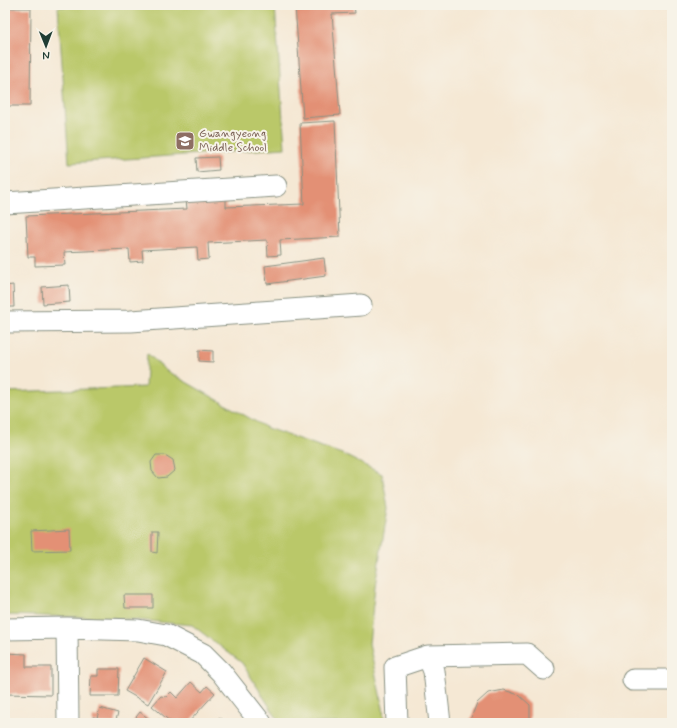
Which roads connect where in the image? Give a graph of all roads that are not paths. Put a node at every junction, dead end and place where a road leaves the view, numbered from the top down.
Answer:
1 (276, 186) dead end
2 (5, 203) edge
3 (361, 305) dead end
4 (5, 322) edge
5 (67, 628) junction
6 (5, 629) edge
7 (428, 656) junction
8 (544, 669) dead end
9 (633, 680) dead end
10 (672, 680) edge
11 (68, 723) edge
12 (261, 723) edge
13 (397, 723) edge
14 (440, 723) edge

1 - 2 street
3 - 4 street
5 - 6 street
5 - 11 street
5 - 12 street
7 - 8 street
7 - 13 street
7 - 14 street
9 - 10 street

